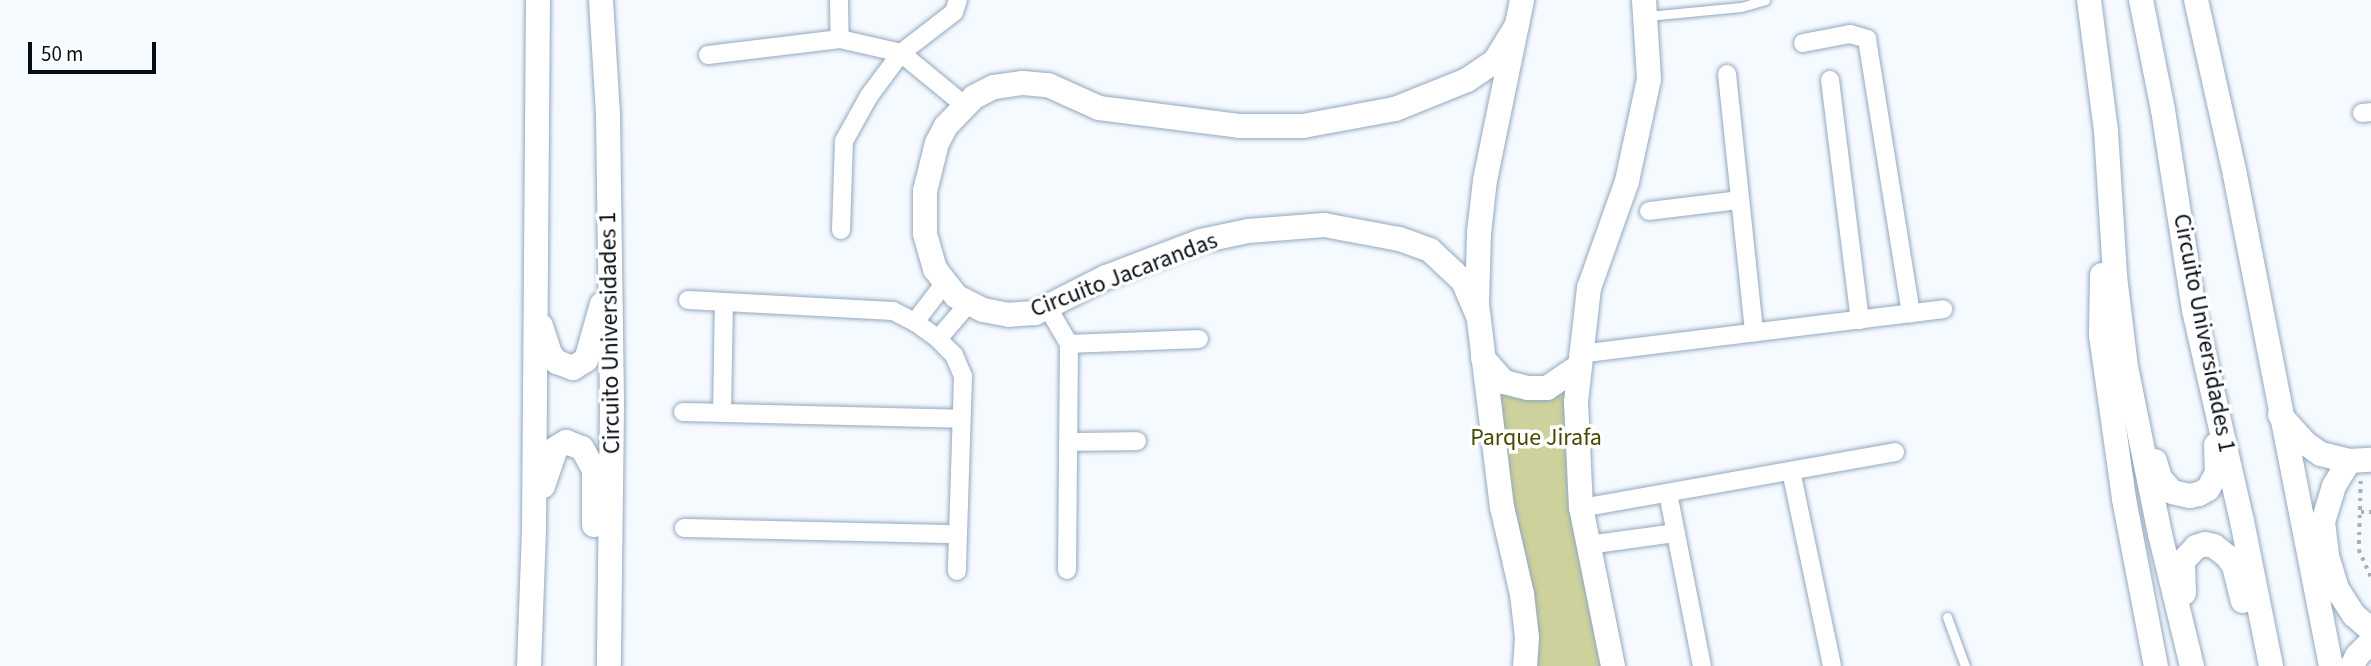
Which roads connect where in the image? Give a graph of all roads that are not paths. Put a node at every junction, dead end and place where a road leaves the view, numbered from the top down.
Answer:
1 (538, 0) edge
2 (601, 0) edge
3 (839, 0) edge
4 (958, 0) edge
5 (1522, 0) edge
6 (1765, 0) edge
7 (2089, 0) edge
8 (2141, 0) edge
9 (2148, 0) edge
10 (2196, 0) edge
11 (1645, 8) edge
12 (1517, 25) junction
13 (840, 39) junction
14 (2150, 41) junction
15 (1803, 43) dead end
16 (901, 53) junction
17 (708, 55) dead end
18 (1727, 74) dead end
19 (1829, 80) dead end
20 (964, 105) junction
21 (2106, 131) junction
22 (1739, 200) junction
23 (1649, 211) dead end
24 (841, 230) dead end
25 (536, 276) junction
26 (610, 277) junction
27 (944, 284) junction
28 (688, 300) dead end
29 (724, 302) junction
30 (969, 303) junction
31 (1048, 309) junction
32 (1943, 309) dead end
33 (2194, 310) junction
34 (1911, 313) junction
35 (1478, 316) junction
36 (1860, 320) junction
37 (915, 322) junction
38 (1754, 333) junction
39 (938, 339) junction
40 (1199, 339) dead end
41 (1069, 344) junction
42 (1482, 358) junction
43 (1578, 361) junction
44 (2126, 367) junction
45 (683, 412) dead end
46 (722, 413) junction
47 (2280, 414) junction
48 (961, 419) junction
49 (1137, 441) dead end
50 (1068, 442) junction
51 (1895, 452) dead end
52 (2361, 461) edge
53 (1791, 471) junction
54 (1668, 493) junction
55 (1581, 508) junction
56 (534, 528) junction
57 (684, 528) dead end
58 (1676, 533) junction
59 (958, 534) junction
60 (1588, 545) junction
61 (1067, 570) dead end
62 (957, 571) dead end
63 (1947, 617) dead end
64 (2371, 630) edge
65 (2371, 642) edge
66 (529, 666) edge
67 (597, 666) edge
68 (609, 666) edge
69 (1525, 666) edge
70 (1614, 666) edge
71 (1702, 666) edge
72 (1832, 666) edge
73 (1965, 666) edge
74 (2156, 666) edge
75 (2192, 666) edge
76 (2259, 666) edge
77 (2271, 666) edge
78 (2331, 666) edge
79 (2352, 666) edge

1 - 25 street
2 - 26 street, Circuito Universidades 1
3 - 13 street
4 - 16 street
5 - 12 street
6 - 11 lane
7 - 21 street
8 - 14 street, Circuito Universidades 1
9 - 14 street
10 - 47 street
11 - 43 street
12 - 20 street, Circuito Jacarandas
12 - 35 street
13 - 16 street
13 - 17 street
14 - 33 street, Circuito Universidades 1
15 - 34 street
16 - 20 street
16 - 24 street
18 - 22 street
19 - 36 street
20 - 27 street, Circuito Jacarandas
21 - 44 street
21 - 74 street
22 - 23 street
22 - 38 street
25 - 26 street
25 - 56 street
26 - 68 street, Circuito Universidades 1
27 - 30 street, Circuito Jacarandas
27 - 37 street
28 - 29 street
29 - 37 street
29 - 46 street
30 - 31 street, Circuito Jacarandas
30 - 39 street
31 - 35 street, Circuito Jacarandas
31 - 41 street
32 - 34 street
33 - 44 street
33 - 77 street, Circuito Universidades 1
34 - 36 street
35 - 42 street
36 - 38 street
37 - 39 street
38 - 43 street
39 - 48 street
40 - 41 street
41 - 50 street
42 - 43 street
42 - 69 street
43 - 55 street
44 - 75 street
45 - 46 street
46 - 48 street
47 - 52 street
47 - 78 street
48 - 59 street
49 - 50 street
50 - 61 street
51 - 53 street
52 - 64 street
53 - 54 street
53 - 72 street
54 - 55 street
54 - 58 street
55 - 60 street
56 - 66 street
56 - 67 street
57 - 59 street
58 - 60 street
58 - 71 street
59 - 62 street
60 - 70 street
63 - 73 lane
65 - 79 street
75 - 76 street

